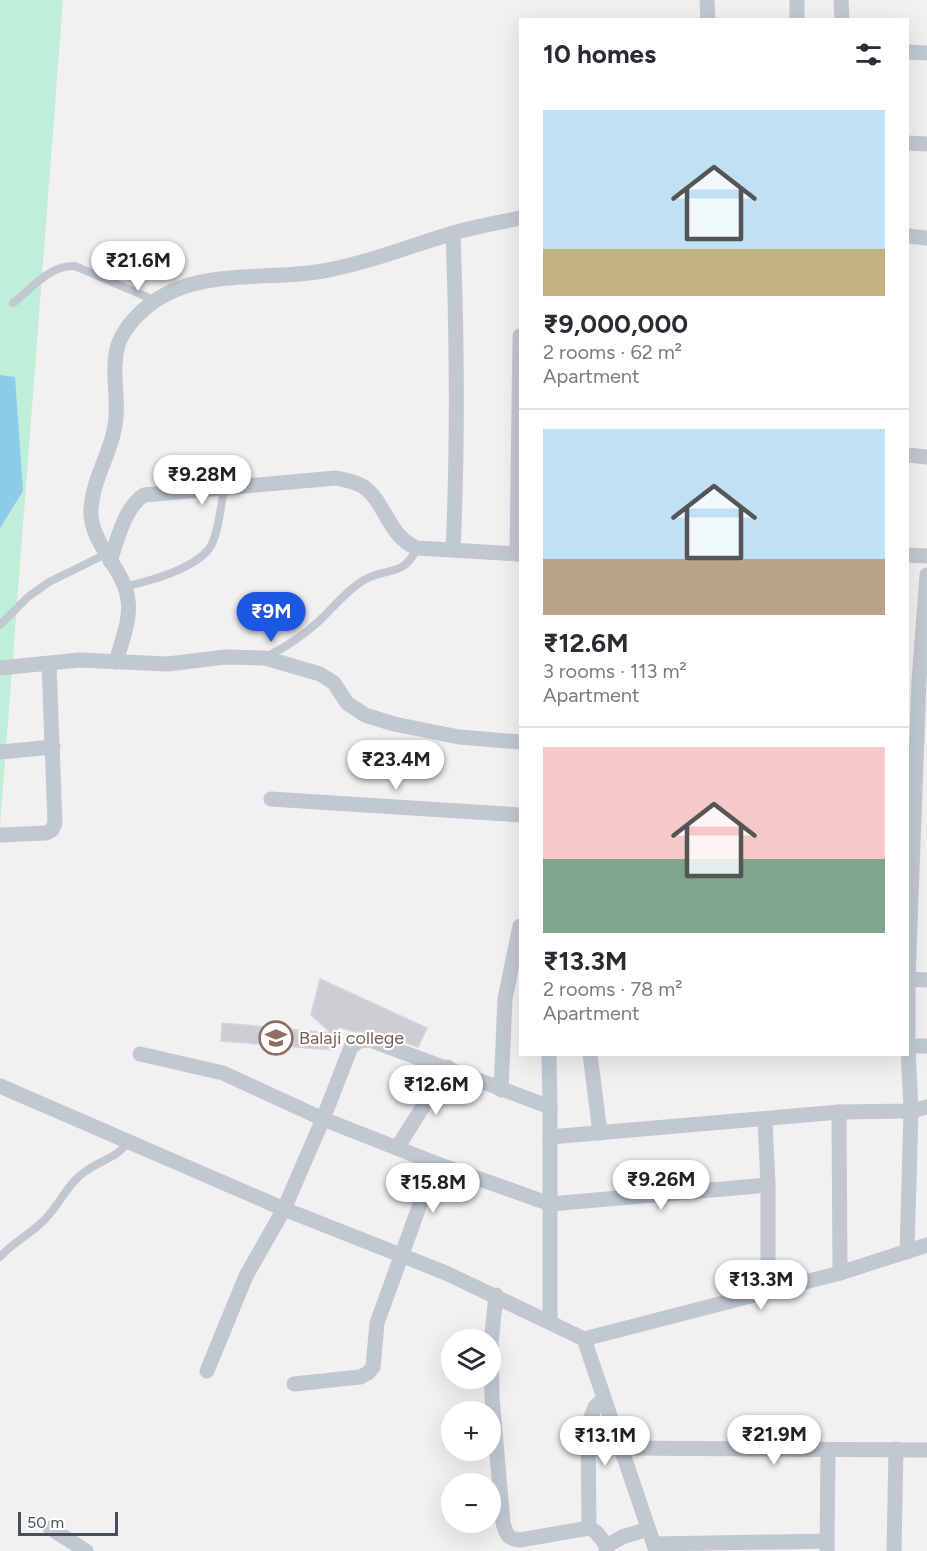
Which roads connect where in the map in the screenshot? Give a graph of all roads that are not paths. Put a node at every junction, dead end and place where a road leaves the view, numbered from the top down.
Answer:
1 (707, 0) edge
2 (797, 0) edge
3 (841, 0) edge
4 (708, 18) edge
5 (797, 18) edge
6 (842, 18) edge
7 (909, 52) edge
8 (927, 53) edge
9 (909, 142) edge
10 (927, 144) edge
11 (519, 218) edge
12 (453, 233) junction
13 (909, 236) edge
14 (927, 238) edge
15 (154, 300) junction
16 (13, 303) dead end
17 (909, 455) edge
18 (927, 457) edge
19 (224, 489) junction
20 (417, 548) junction
21 (453, 550) junction
22 (519, 554) edge
23 (909, 555) edge
24 (927, 556) edge
25 (108, 558) junction
26 (927, 575) edge
27 (124, 587) junction
28 (0, 625) edge
29 (265, 658) junction
30 (116, 662) junction
31 (49, 664) junction
32 (0, 668) edge
33 (918, 682) edge
34 (519, 742) edge
35 (53, 747) junction
36 (0, 752) edge
37 (922, 753) edge
38 (271, 799) dead end
39 (519, 815) edge
40 (0, 835) edge
41 (519, 936) edge
42 (517, 955) edge
43 (909, 963) edge
44 (909, 979) edge
45 (927, 980) edge
46 (927, 1046) edge
47 (909, 1047) edge
48 (140, 1054) dead end
49 (549, 1056) edge
50 (590, 1056) edge
51 (908, 1056) edge
52 (448, 1067) junction
53 (0, 1086) edge
54 (501, 1089) junction
55 (550, 1107) junction
56 (927, 1107) edge
57 (911, 1111) junction
58 (839, 1112) junction
59 (323, 1119) junction
60 (765, 1119) junction
61 (600, 1133) junction
62 (550, 1137) junction
63 (128, 1142) junction
64 (397, 1148) junction
65 (435, 1163) junction
66 (768, 1185) junction
67 (550, 1204) junction
68 (284, 1209) junction
69 (927, 1245) edge
70 (907, 1252) junction
71 (400, 1253) junction
72 (0, 1257) edge
73 (840, 1273) junction
74 (768, 1292) junction
75 (496, 1295) junction
76 (550, 1322) junction
77 (584, 1339) junction
78 (207, 1371) dead end
79 (294, 1384) dead end
80 (604, 1398) junction
81 (621, 1448) junction
82 (896, 1449) junction
83 (828, 1450) junction
84 (927, 1450) edge
85 (50, 1528) dead end
86 (589, 1528) junction
87 (648, 1529) junction
88 (827, 1546) edge
89 (655, 1548) edge
90 (607, 1549) edge
91 (86, 1551) edge
92 (894, 1551) edge

1 - 4 street
2 - 5 street
3 - 6 street
7 - 8 street
9 - 10 street
11 - 12 street
12 - 15 street
12 - 21 street
13 - 14 street
15 - 16 lane
15 - 25 street
17 - 18 street
19 - 20 street
19 - 25 street
19 - 27 lane
20 - 21 street
20 - 29 lane
21 - 22 street
23 - 24 street
25 - 27 street
25 - 28 lane
26 - 33 street
27 - 30 street
29 - 30 street
29 - 34 street
30 - 31 street
31 - 32 street
31 - 35 street
33 - 37 street
35 - 36 street
35 - 40 street
37 - 43 street
38 - 39 street
41 - 42 street
42 - 54 street
44 - 45 street
46 - 47 street
48 - 59 street
49 - 55 street
50 - 61 street
51 - 57 street
52 - 54 street
52 - 59 street
52 - 64 street
53 - 63 street
54 - 55 street
55 - 62 street
56 - 57 street
57 - 58 street
57 - 70 street
58 - 60 street
58 - 73 street
59 - 64 street
59 - 68 street
60 - 61 street
60 - 66 street
61 - 62 street
62 - 67 street
63 - 68 street
63 - 72 lane
64 - 65 street
65 - 67 street
65 - 71 street
66 - 67 street
66 - 74 street
67 - 76 street
68 - 71 street
68 - 78 street
69 - 70 street
70 - 73 street
71 - 75 street
71 - 79 street
73 - 74 street
74 - 77 street
75 - 76 street
75 - 86 street
76 - 77 street
77 - 80 street
80 - 81 street
80 - 86 street
81 - 83 street
81 - 87 street
82 - 83 street
82 - 84 street
82 - 92 street
83 - 88 street
85 - 91 street
86 - 90 street
87 - 89 street
87 - 90 street
88 - 89 street

